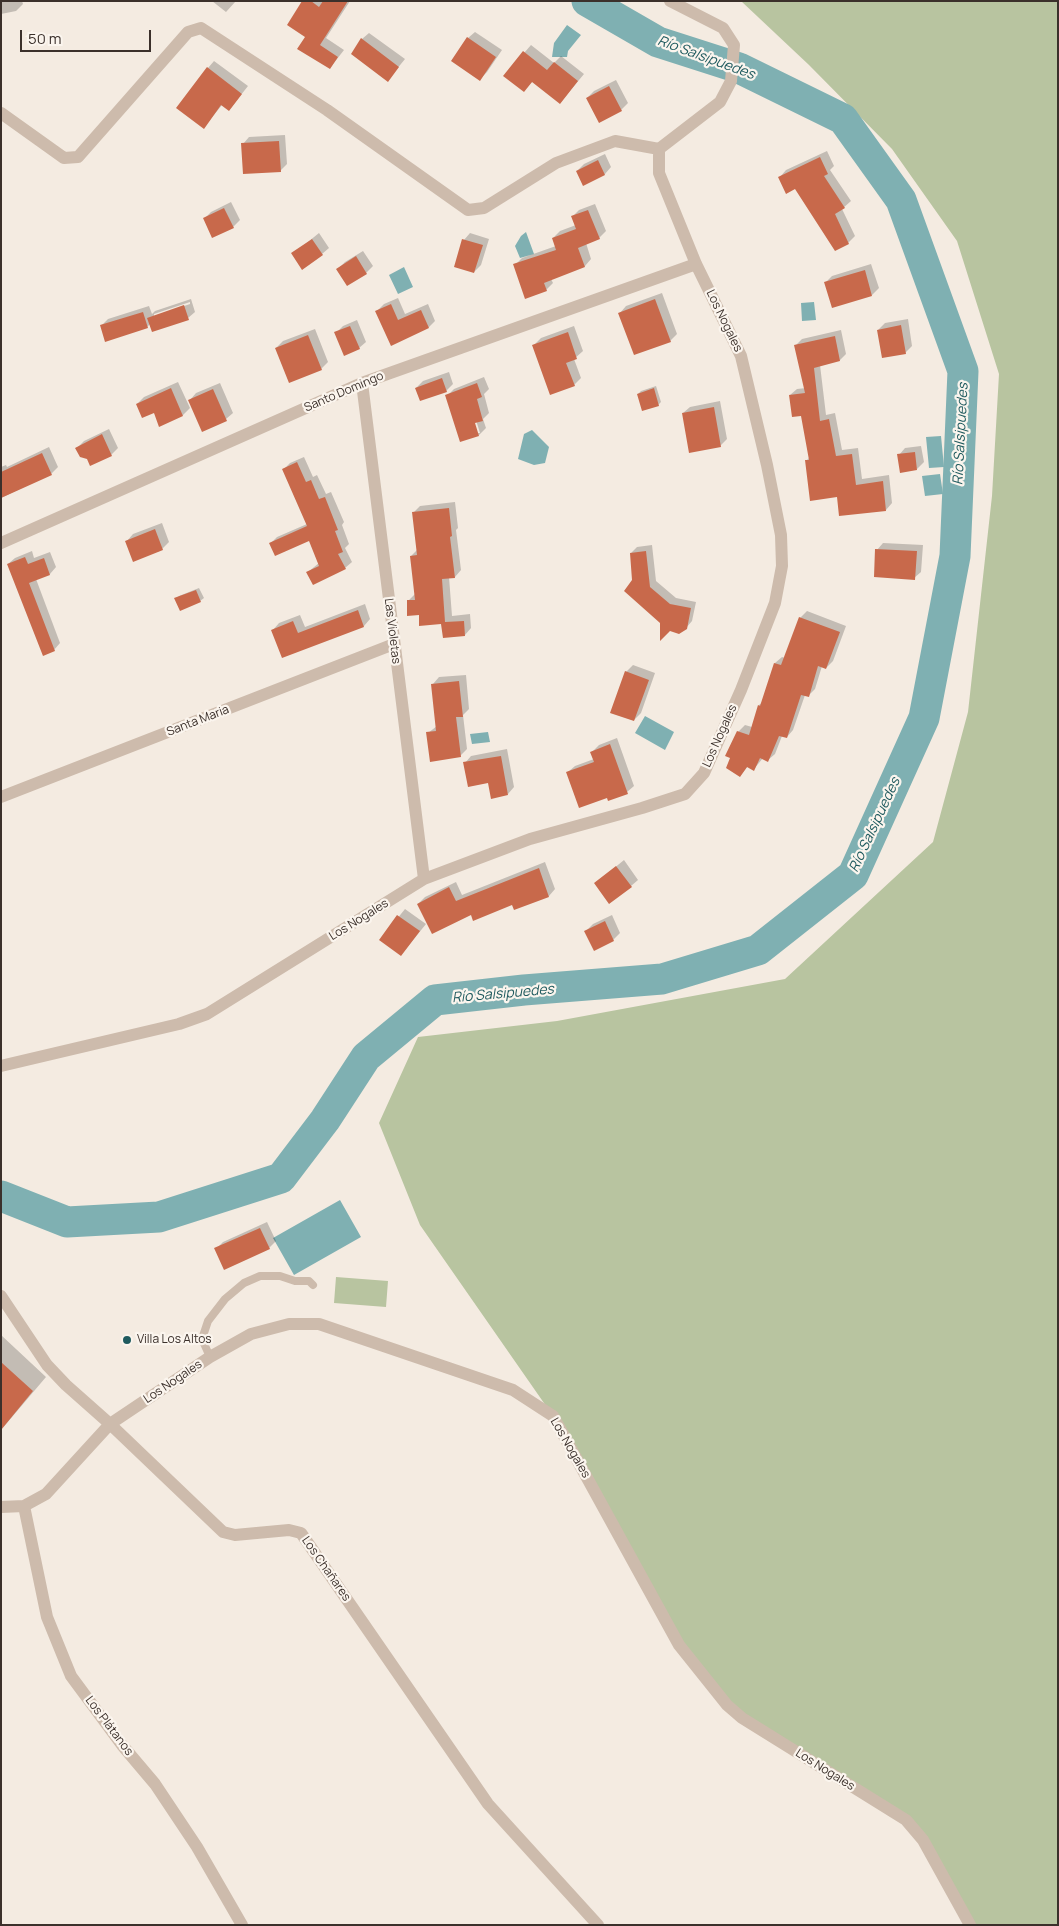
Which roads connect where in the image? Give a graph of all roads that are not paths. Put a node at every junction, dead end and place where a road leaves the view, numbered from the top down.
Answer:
1 (670, 1) edge
2 (1, 113) edge
3 (659, 149) junction
4 (696, 264) junction
5 (362, 383) junction
6 (1, 542) edge
7 (394, 644) junction
8 (1, 798) edge
9 (424, 879) junction
10 (1, 1066) edge
11 (313, 1285) dead end
12 (1, 1296) edge
13 (210, 1357) junction
14 (110, 1424) junction
15 (24, 1506) junction
16 (1, 1508) edge
17 (242, 1925) edge
18 (598, 1925) edge
19 (970, 1925) edge

1 - 3 street
2 - 3 street
3 - 4 street, Los Nogales
4 - 5 street, Santo Domingo
4 - 9 street, Los Nogales
5 - 6 street, Santo Domingo
5 - 7 street, Las Violetas
7 - 8 street, Santa Maria
7 - 9 street, Las Violetas
9 - 10 street, Los Nogales
11 - 13 lane
12 - 14 street, Los Chañares
13 - 14 street, Los Nogales
13 - 19 street, Los Nogales
14 - 15 street, Los Nogales
14 - 18 street, Los Chañares
15 - 16 street, Los Nogales
15 - 17 street, Los Plátanos

